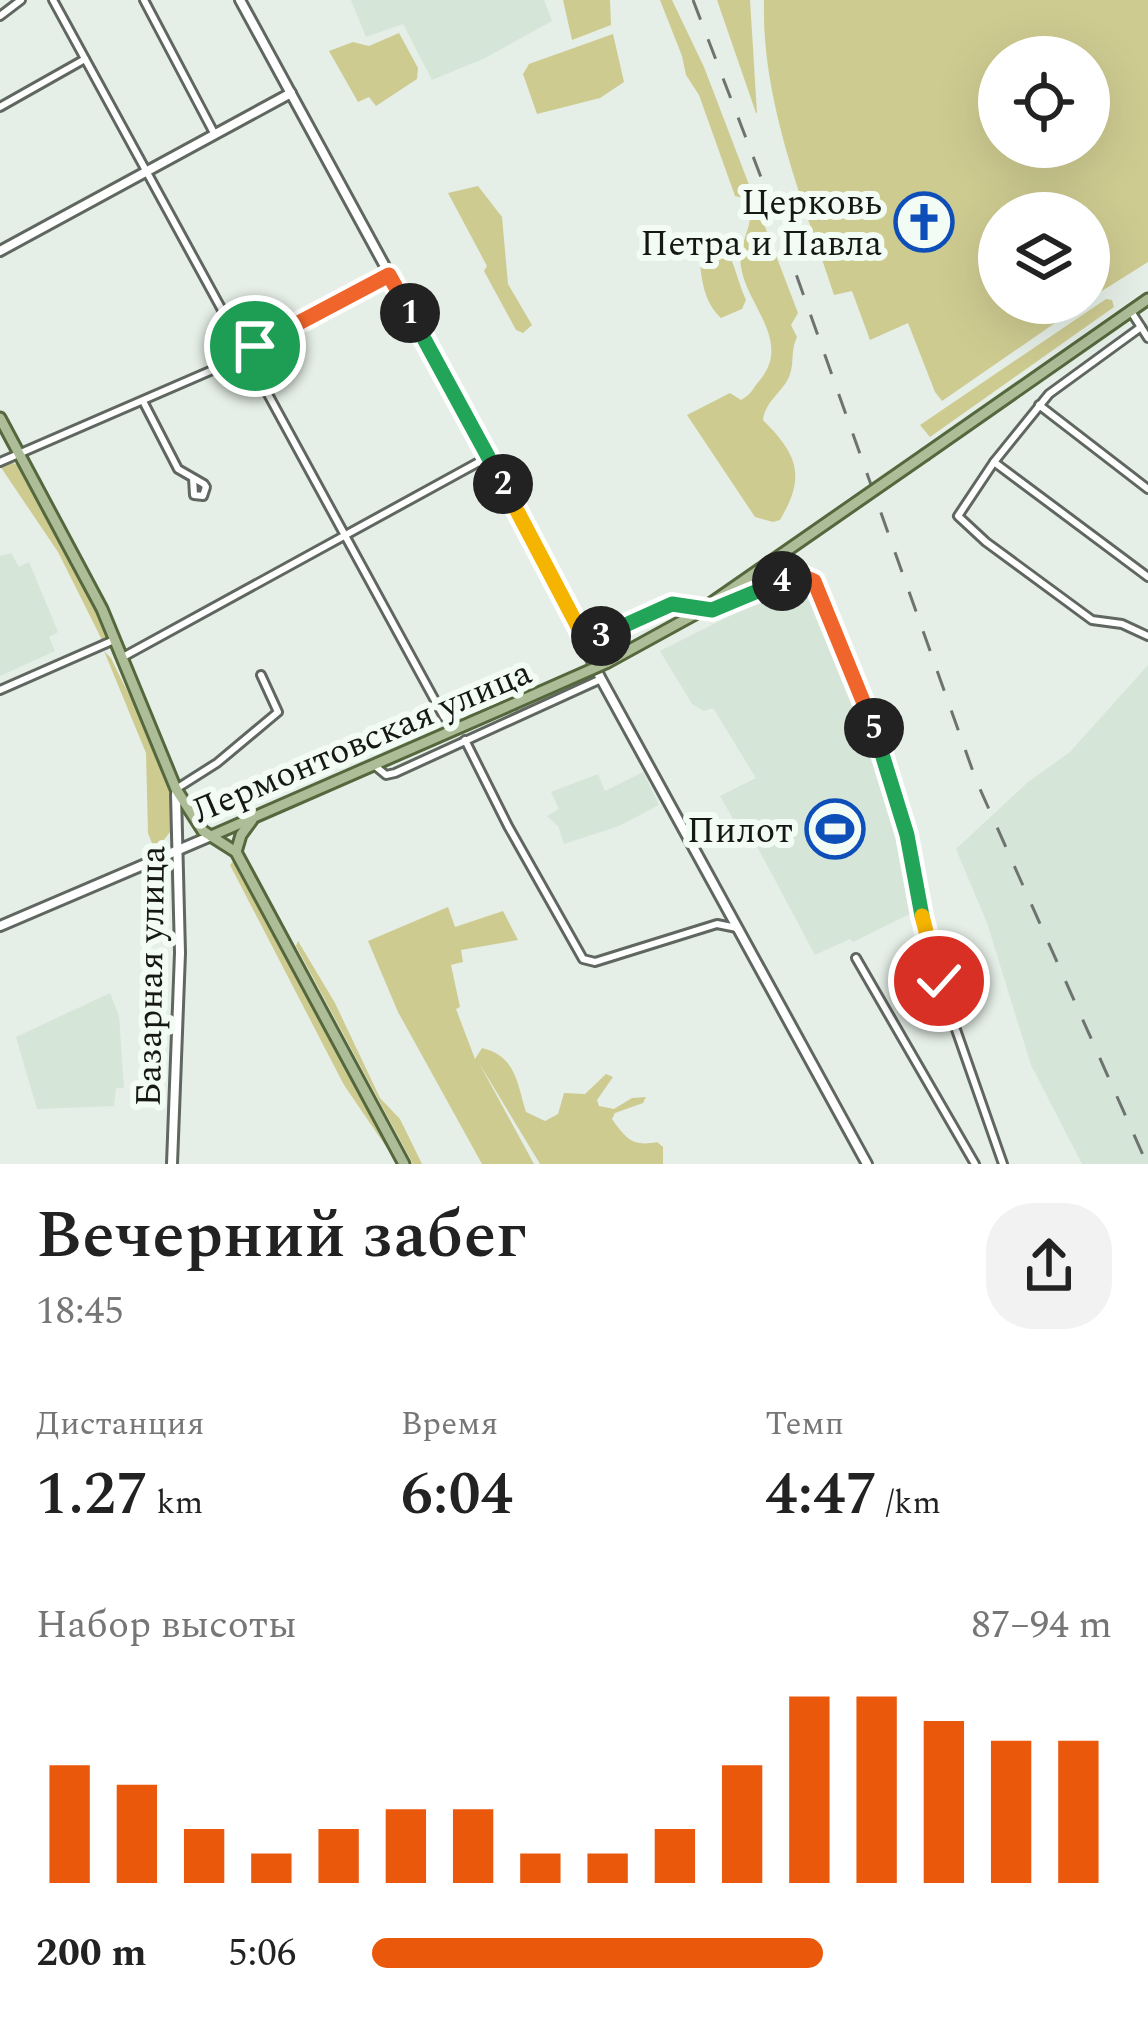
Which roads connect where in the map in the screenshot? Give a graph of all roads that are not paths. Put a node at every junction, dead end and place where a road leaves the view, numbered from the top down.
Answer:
1 (21, 0) edge
2 (53, 0) edge
3 (144, 0) edge
4 (241, 0) edge
5 (0, 16) edge
6 (85, 59) junction
7 (291, 93) junction
8 (0, 106) edge
9 (214, 134) junction
10 (147, 171) junction
11 (0, 251) edge
12 (389, 275) junction
13 (1148, 298) edge
14 (1130, 310) junction
15 (1141, 327) junction
16 (1148, 338) edge
17 (247, 351) junction
18 (143, 401) junction
19 (1039, 405) junction
20 (0, 418) edge
21 (20, 454) junction
22 (488, 457) junction
23 (0, 462) edge
24 (994, 462) junction
25 (193, 478) dead end
26 (1148, 489) edge
27 (347, 536) junction
28 (1148, 577) edge
29 (1148, 637) edge
30 (114, 640) junction
31 (586, 642) junction
32 (120, 658) junction
33 (261, 675) dead end
34 (601, 679) junction
35 (0, 690) edge
36 (444, 716) dead end
37 (465, 740) junction
38 (374, 765) junction
39 (176, 789) junction
40 (256, 817) junction
41 (211, 836) junction
42 (178, 848) junction
43 (236, 852) junction
44 (726, 905) junction
45 (717, 924) junction
46 (0, 926) edge
47 (740, 930) junction
48 (856, 958) dead end
49 (172, 1164) edge
50 (404, 1164) edge
51 (867, 1164) edge
52 (975, 1164) edge
53 (1003, 1164) edge

1 - 5 street
2 - 6 street
3 - 9 street
4 - 7 street
6 - 8 street
6 - 10 street
7 - 9 street
7 - 12 street
9 - 10 street
10 - 11 street
10 - 17 street
12 - 17 street
12 - 22 street
13 - 14 main road, Лермонтовская улица
14 - 15 street
14 - 38 main road, Лермонтовская улица, bridge
15 - 16 street
15 - 19 street
17 - 18 street
17 - 27 street
18 - 21 street
18 - 25 street
19 - 24 street
19 - 26 street
20 - 21 main road
21 - 23 street
21 - 30 main road
22 - 27 street
22 - 31 street
24 - 28 street
24 - 29 street
27 - 32 street
27 - 36 street
30 - 32 main road
30 - 35 street
31 - 34 street
31 - 53 street
32 - 39 main road
33 - 39 street
34 - 37 street
34 - 44 street
37 - 38 street
37 - 45 street
38 - 40 main road, Лермонтовская улица
39 - 41 main road
39 - 42 street, Базарная улица
40 - 41 main road, Лермонтовская улица
40 - 43 main road
41 - 42 street, Лермонтовская улица
41 - 43 main road
42 - 46 street, Лермонтовская улица
42 - 49 street, Базарная улица
43 - 50 main road
44 - 45 street
44 - 47 street
45 - 47 street
47 - 51 street
48 - 52 street

